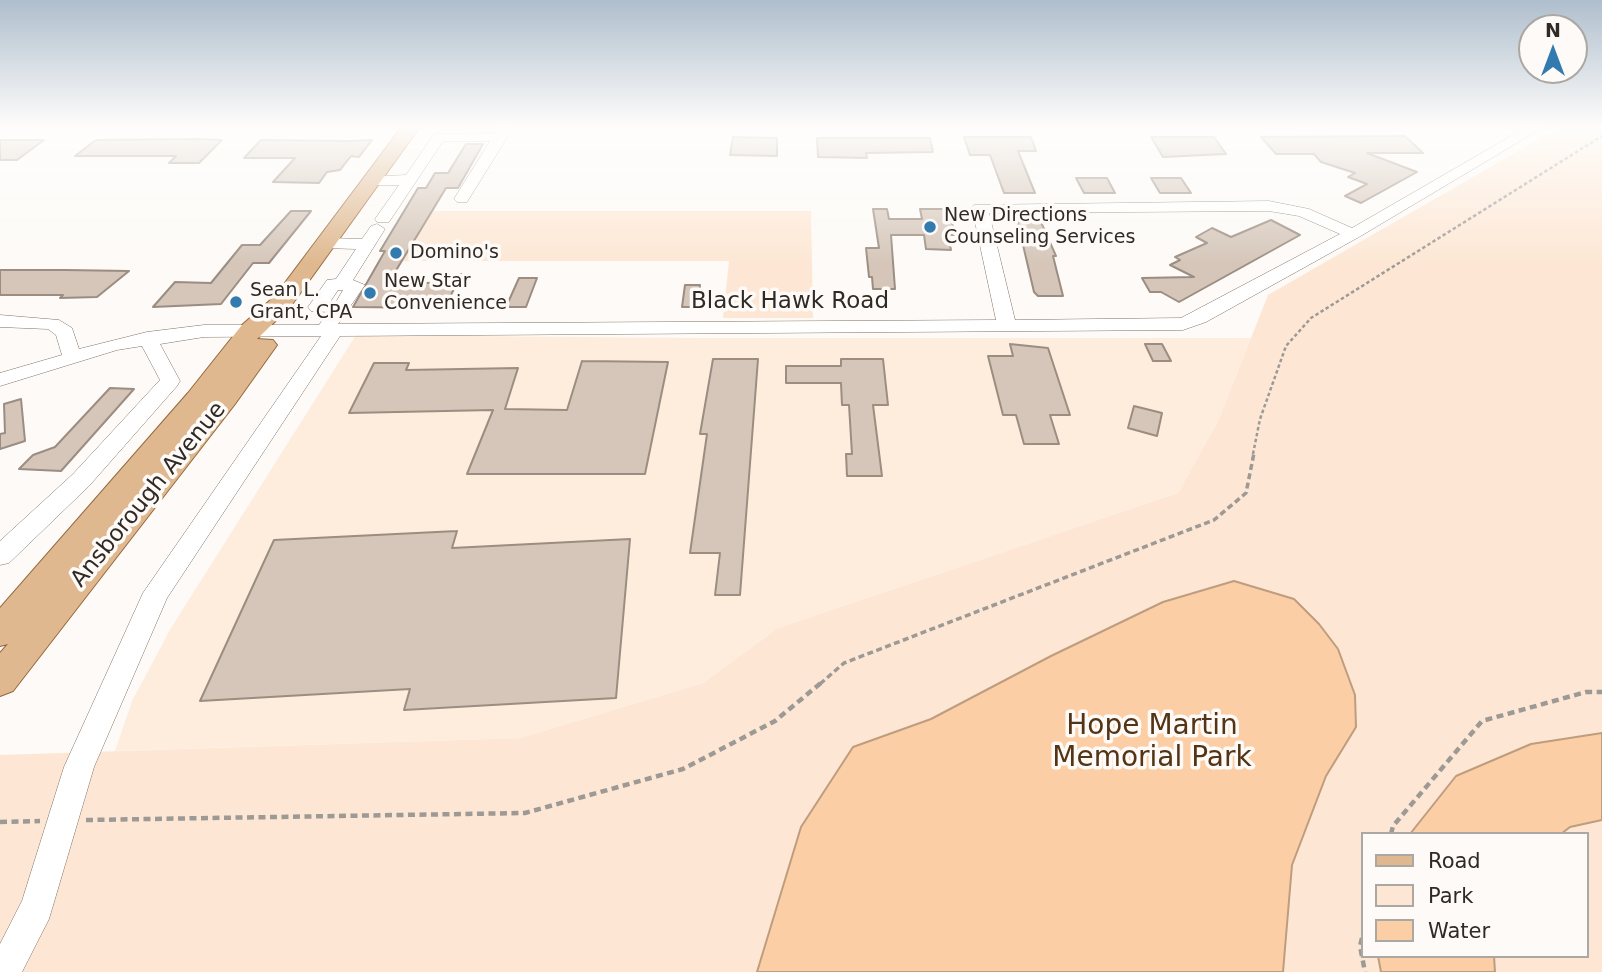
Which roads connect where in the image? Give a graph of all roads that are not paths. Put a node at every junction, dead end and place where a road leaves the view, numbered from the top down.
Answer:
1 (377, 173) edge
2 (414, 173) edge
3 (478, 173) edge
4 (1457, 173) edge
5 (372, 180) junction
6 (410, 180) junction
7 (462, 199) dead end
8 (376, 231) junction
9 (1353, 234) junction
10 (325, 243) junction
11 (341, 285) joint
12 (0, 321) edge
13 (333, 322) junction
14 (1007, 326) junction
15 (263, 330) junction
16 (147, 338) junction
17 (72, 357) junction
18 (0, 380) edge
19 (0, 556) edge
20 (0, 632) edge
21 (0, 680) edge
22 (4, 972) edge

1 - 5 main road, Ansborough Avenue
2 - 6 street
3 - 7 street
4 - 9 street, Black Hawk Road
5 - 6 street
5 - 10 main road, Ansborough Avenue
6 - 8 street
8 - 10 street
8 - 11 street
9 - 14 street, Black Hawk Road
9 - 14 street
10 - 15 main road, Ansborough Avenue
11 - 13 street
12 - 17 street
13 - 14 street, Black Hawk Road
13 - 15 street, Black Hawk Road
13 - 22 street
15 - 16 street, Black Hawk Road
15 - 20 main road, Ansborough Avenue
15 - 21 main road, Ansborough Avenue
16 - 17 street, Black Hawk Road
16 - 19 street
17 - 18 street, Black Hawk Road

